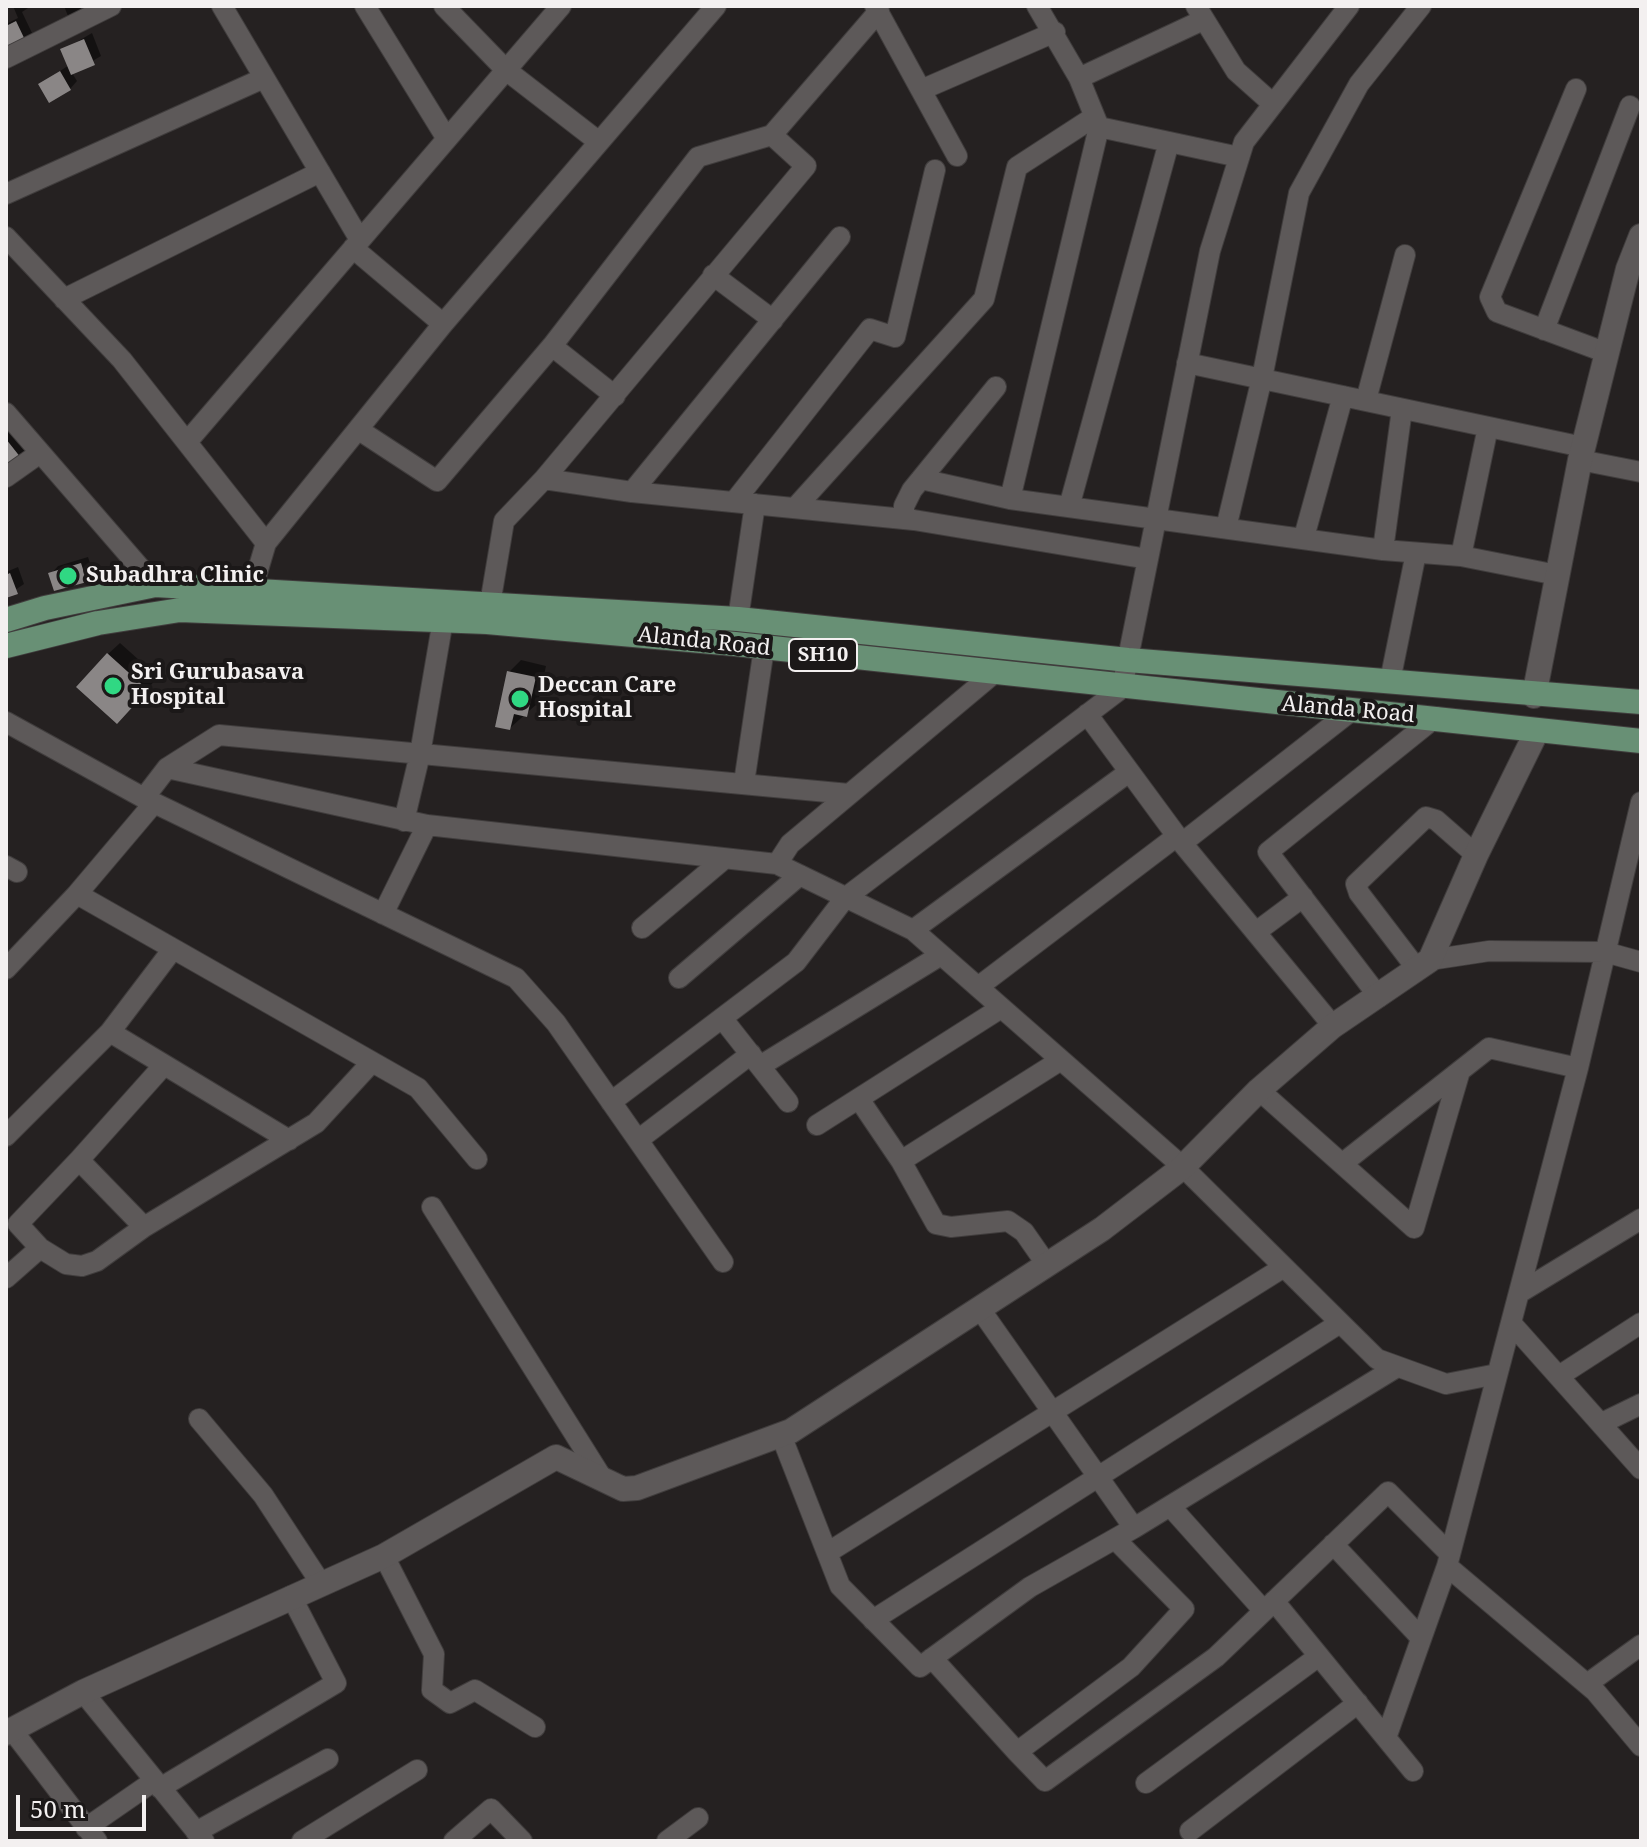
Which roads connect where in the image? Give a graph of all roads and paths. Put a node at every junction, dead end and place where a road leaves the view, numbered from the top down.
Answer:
1 (111, 6) edge
2 (222, 6) edge
3 (365, 6) edge
4 (444, 6) edge
5 (716, 6) edge
6 (1037, 6) edge
7 (1349, 6) edge
8 (1421, 6) edge
9 (877, 8) edge
10 (552, 9) edge
11 (1199, 13) edge
12 (1055, 32) junction
13 (6, 58) edge
14 (506, 70) junction
15 (264, 78) junction
16 (1079, 78) junction
17 (1576, 89) dead end
18 (921, 90) junction
19 (1273, 104) junction
20 (1630, 106) dead end
21 (1096, 122) junction
22 (772, 135) junction
23 (447, 139) junction
24 (599, 142) junction
25 (1169, 142) junction
26 (957, 156) dead end
27 (1239, 157) junction
28 (935, 170) dead end
29 (320, 172) junction
30 (6, 194) edge
31 (1641, 236) edge
32 (6, 237) edge
33 (840, 237) dead end
34 (357, 244) junction
35 (1405, 255) dead end
36 (713, 275) junction
37 (64, 299) junction
38 (773, 320) junction
39 (443, 324) junction
40 (1544, 330) junction
41 (552, 346) junction
42 (1607, 353) junction
43 (1187, 363) junction
44 (1262, 378) junction
45 (996, 387) dead end
46 (615, 396) junction
47 (1343, 396) junction
48 (1366, 400) junction
49 (1402, 409) junction
50 (6, 413) edge
51 (1488, 427) junction
52 (359, 430) junction
53 (187, 442) junction
54 (40, 453) junction
55 (1582, 454) junction
56 (1641, 472) edge
57 (6, 477) edge
58 (544, 479) junction
59 (921, 479) junction
60 (632, 492) junction
61 (1010, 499) junction
62 (734, 502) junction
63 (755, 504) junction
64 (1069, 507) junction
65 (795, 508) junction
66 (1156, 517) junction
67 (904, 519) junction
68 (1226, 528) junction
69 (1304, 537) junction
70 (266, 543) junction
71 (1383, 550) junction
72 (1416, 553) junction
73 (1461, 556) junction
74 (1148, 559) junction
75 (1557, 575) junction
76 (155, 585) junction
77 (252, 590) junction
78 (235, 611) junction
79 (489, 612) junction
80 (738, 619) junction
81 (6, 620) edge
82 (443, 620) junction
83 (6, 646) edge
84 (764, 648) junction
85 (1128, 660) junction
86 (993, 674) junction
87 (1390, 681) junction
88 (1122, 688) junction
89 (1534, 696) junction
90 (1641, 702) edge
91 (1351, 711) junction
92 (1087, 714) junction
93 (1436, 717) junction
94 (6, 722) edge
95 (1537, 731) junction
96 (1641, 741) edge
97 (420, 754) junction
98 (167, 768) junction
99 (1129, 772) junction
100 (744, 783) junction
101 (849, 794) junction
102 (149, 800) junction
103 (1641, 802) edge
104 (404, 821) junction
105 (427, 825) junction
106 (1179, 840) junction
107 (1476, 855) junction
108 (724, 859) junction
109 (777, 864) junction
110 (800, 875) junction
111 (77, 894) junction
112 (1303, 897) junction
113 (845, 898) junction
114 (383, 914) junction
115 (642, 928) dead end
116 (913, 930) junction
117 (1256, 932) junction
118 (173, 949) junction
119 (1605, 952) junction
120 (941, 955) junction
121 (1641, 962) edge
122 (1423, 964) junction
123 (6, 969) edge
124 (679, 978) dead end
125 (978, 987) junction
126 (1379, 997) junction
127 (1001, 1008) junction
128 (722, 1018) junction
129 (1333, 1026) junction
130 (110, 1032) junction
131 (755, 1060) junction
132 (1061, 1060) junction
133 (372, 1062) junction
134 (164, 1065) junction
135 (1578, 1068) junction
136 (1460, 1071) junction
137 (1259, 1090) junction
138 (859, 1099) junction
139 (611, 1102) junction
140 (788, 1102) dead end
141 (817, 1125) dead end
142 (6, 1136) edge
143 (289, 1140) junction
144 (638, 1140) junction
145 (477, 1159) dead end
146 (79, 1160) junction
147 (901, 1161) junction
148 (1343, 1163) junction
149 (1183, 1167) junction
150 (432, 1207) dead end
151 (12, 1218) edge
152 (1641, 1219) edge
153 (144, 1227) junction
154 (40, 1248) junction
155 (723, 1262) dead end
156 (1047, 1265) junction
157 (1284, 1267) junction
158 (6, 1278) edge
159 (1519, 1293) junction
160 (980, 1309) junction
161 (1340, 1323) junction
162 (1511, 1323) junction
163 (1641, 1323) edge
164 (1397, 1367) junction
165 (1497, 1374) junction
166 (1559, 1376) junction
167 (1641, 1404) edge
168 (1052, 1412) junction
169 (199, 1419) dead end
170 (1602, 1423) junction
171 (781, 1435) junction
172 (1641, 1469) edge
173 (1096, 1475) junction
174 (606, 1484) junction
175 (1170, 1506) junction
176 (1134, 1528) junction
177 (1115, 1539) junction
178 (1333, 1544) junction
179 (827, 1553) junction
180 (384, 1556) junction
181 (1449, 1560) junction
182 (320, 1582) junction
183 (291, 1596) junction
184 (1269, 1606) junction
185 (873, 1620) junction
186 (1421, 1638) junction
187 (1641, 1645) edge
188 (1319, 1656) junction
189 (932, 1658) junction
190 (1587, 1684) junction
191 (83, 1692) junction
192 (1358, 1703) junction
193 (535, 1727) dead end
194 (9, 1732) edge
195 (1386, 1738) junction
196 (1641, 1746) edge
197 (1017, 1752) junction
198 (328, 1759) dead end
199 (417, 1770) dead end
200 (1413, 1771) dead end
201 (1146, 1783) dead end
202 (157, 1785) junction
203 (698, 1818) dead end
204 (1190, 1831) dead end
205 (92, 1834) edge
206 (200, 1836) edge
207 (302, 1841) edge
208 (454, 1841) edge
209 (522, 1841) edge
210 (667, 1841) edge

1 - 13 street
2 - 15 street
3 - 23 street
4 - 14 street
5 - 24 street
6 - 12 street
7 - 19 street
8 - 44 street
9 - 18 street
9 - 22 street
10 - 14 street
11 - 16 street
11 - 19 street
12 - 16 street
12 - 18 street
14 - 23 street
14 - 24 street
15 - 29 street
15 - 30 street
16 - 21 street
17 - 40 street
18 - 26 street
19 - 27 street
20 - 40 street
21 - 25 street
21 - 61 street
21 - 65 street
22 - 36 street
22 - 41 street
23 - 34 street
24 - 39 street
25 - 27 street
25 - 64 street
27 - 43 street
28 - 62 street
29 - 34 street
29 - 37 street
31 - 42 street
32 - 37 street
33 - 38 street
34 - 39 street
34 - 53 street
35 - 48 street
36 - 38 street
36 - 46 street
37 - 53 street
38 - 60 street
39 - 52 street
40 - 42 street
41 - 46 street
41 - 52 street
42 - 55 street
43 - 44 street
43 - 66 street
44 - 47 street
44 - 68 street
45 - 59 street
46 - 58 street
47 - 48 street
47 - 69 street
48 - 49 street
49 - 51 street
49 - 71 street
50 - 54 street
51 - 55 street
51 - 73 street
52 - 70 street
53 - 70 street
54 - 57 street
54 - 76 street
55 - 56 street
55 - 75 street
58 - 60 street
58 - 79 street
59 - 61 street
59 - 67 street
60 - 62 street
61 - 64 street
62 - 63 street
63 - 65 street
63 - 80 street
64 - 66 street
65 - 67 street
66 - 68 street
66 - 74 street
67 - 74 street
68 - 69 street
69 - 71 street
70 - 77 street
71 - 72 street
72 - 73 street
72 - 87 street
73 - 75 street
74 - 85 street
75 - 89 street
76 - 77 main road, Alanda Road / SH10
76 - 81 main road, Alanda Road / SH10
77 - 78 street
77 - 79 main road, Alanda Road / SH10
78 - 82 main road, Alanda Road / SH10
78 - 83 main road, Alanda Road / SH10
79 - 80 main road, Alanda Road / SH10
79 - 82 main road, Alanda Road / SH10
79 - 84 main road, Alanda Road / SH10
80 - 85 main road, Alanda Road / SH10
82 - 97 street
84 - 86 main road, Alanda Road / SH10
84 - 100 street
85 - 87 main road, Alanda Road / SH10
85 - 88 street
86 - 88 main road, Alanda Road / SH10
86 - 101 street
87 - 89 main road, Alanda Road / SH10
88 - 91 main road, Alanda Road / SH10
88 - 92 street
89 - 90 main road, Alanda Road / SH10
91 - 93 main road, Alanda Road / SH10
91 - 106 street
92 - 99 street
92 - 113 street
93 - 95 main road, Alanda Road / SH10
93 - 112 street
94 - 102 street
95 - 96 main road, Alanda Road / SH10
95 - 107 street
97 - 98 street
97 - 100 street
97 - 104 street
98 - 102 street
98 - 104 street
99 - 106 street
99 - 116 street
100 - 101 street
101 - 109 street
102 - 111 street
102 - 114 street
103 - 119 street
104 - 105 street
105 - 108 street
105 - 114 street
106 - 117 street
106 - 125 street
107 - 122 street
107 - 122 street
108 - 109 street
108 - 115 street
109 - 110 street
110 - 113 street
110 - 124 street
111 - 118 street
111 - 123 street
112 - 117 street
112 - 126 street
113 - 116 street
113 - 128 street
114 - 139 street
116 - 120 street
117 - 129 street
118 - 130 street
118 - 133 street
119 - 121 street
119 - 122 street
119 - 135 street
120 - 125 street
120 - 131 street
122 - 126 street
125 - 127 street
126 - 129 street
127 - 132 street
127 - 138 street
128 - 131 street
128 - 139 street
129 - 137 street
130 - 134 street
130 - 142 street
131 - 140 street
131 - 144 street
132 - 147 street
132 - 149 street
133 - 143 street
133 - 145 street
134 - 143 street
134 - 146 street
135 - 136 street
135 - 159 street
136 - 148 street
136 - 148 street
137 - 148 street
137 - 149 street
138 - 141 street
138 - 147 street
139 - 144 street
143 - 153 street
144 - 155 street
146 - 151 street
146 - 153 street
147 - 156 street
149 - 156 street
149 - 157 street
150 - 174 street
151 - 154 street
152 - 159 street
153 - 154 street
154 - 158 street
156 - 160 street
157 - 161 street
157 - 168 street
159 - 162 street
160 - 168 street
160 - 171 street
161 - 164 street
161 - 173 street
162 - 165 street
162 - 166 street
163 - 166 street
164 - 165 street
164 - 175 street
165 - 181 street
166 - 170 street
167 - 170 street
168 - 173 street
168 - 179 street
169 - 182 street
170 - 172 street
171 - 174 street
171 - 179 street
173 - 176 street
173 - 185 street
174 - 180 street
175 - 176 street
175 - 184 street
176 - 177 street
177 - 189 street
177 - 197 street
178 - 181 street
178 - 184 street
178 - 186 street
179 - 185 street
180 - 182 street
180 - 193 street
181 - 186 street
181 - 190 street
182 - 183 street
183 - 191 street
183 - 202 street
184 - 188 street
184 - 197 street
185 - 189 street
186 - 195 street
187 - 190 street
188 - 192 street
188 - 201 street
189 - 197 street
190 - 196 street
191 - 194 street
191 - 202 street
192 - 195 street
192 - 204 street
194 - 205 street
195 - 200 street
198 - 206 street
199 - 207 street
202 - 205 street
202 - 206 street
203 - 210 street
208 - 209 street

